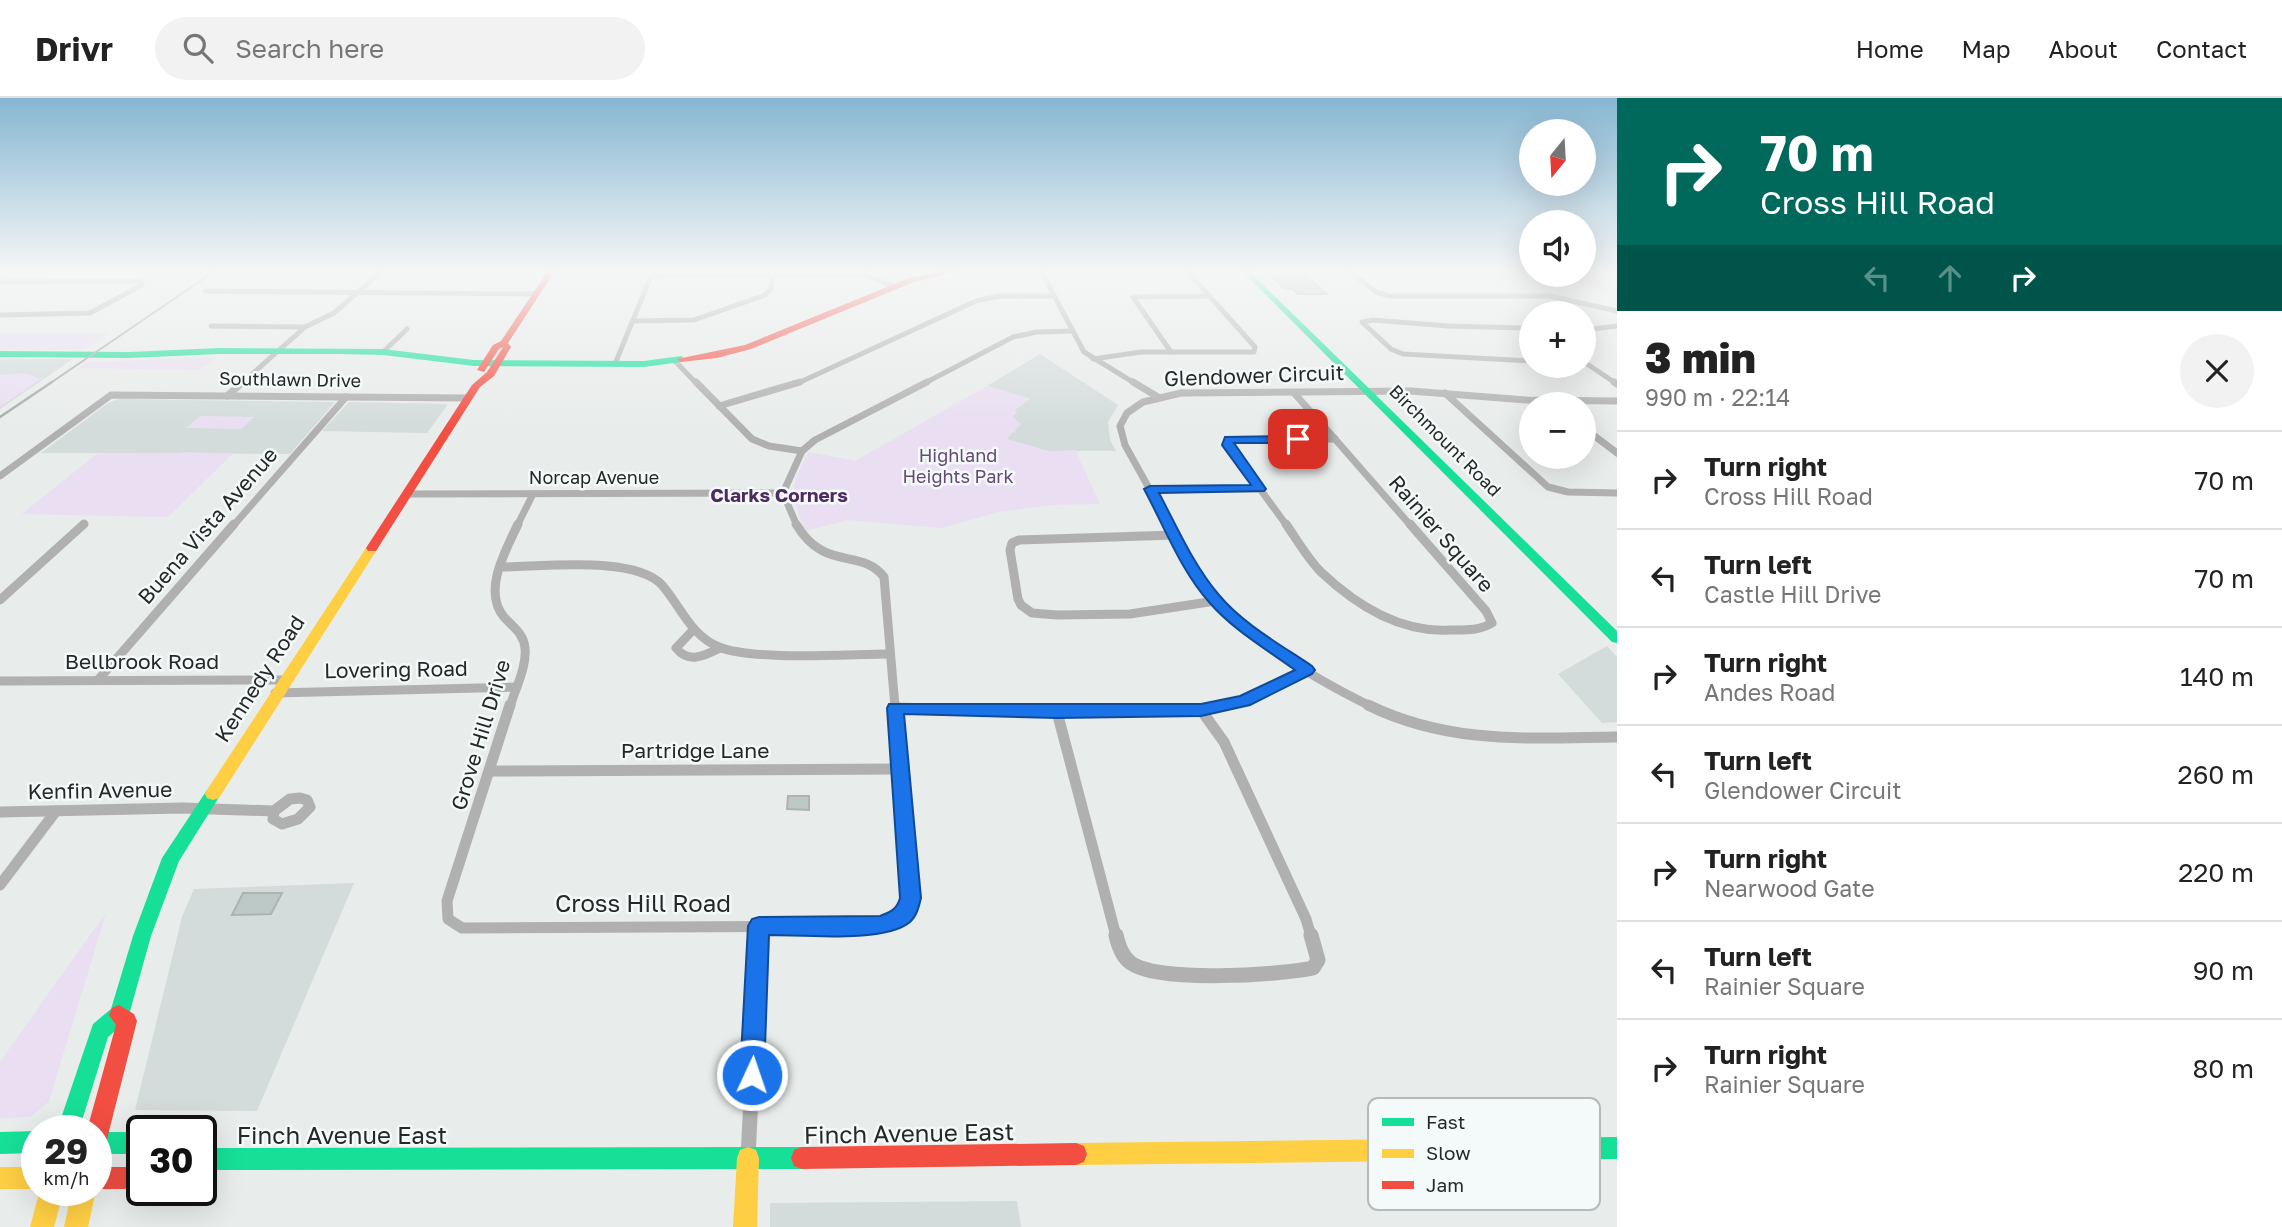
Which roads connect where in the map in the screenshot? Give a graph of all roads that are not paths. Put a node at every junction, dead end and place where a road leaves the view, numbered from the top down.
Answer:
1 (311, 324) edge
2 (516, 324) edge
3 (632, 324) edge
4 (805, 324) edge
5 (927, 324) edge
6 (1069, 324) edge
7 (1151, 324) edge
8 (1233, 324) edge
9 (1299, 324) edge
10 (1364, 324) edge
11 (1416, 324) edge
12 (211, 326) dead end
13 (1617, 326) edge
14 (304, 327) junction
15 (1519, 328) edge
16 (407, 329) dead end
17 (1596, 329) edge
18 (1073, 331) junction
19 (277, 351) junction
20 (383, 352) junction
21 (1171, 352) junction
22 (0, 354) edge
23 (1093, 359) junction
24 (675, 361) junction
25 (1519, 361) edge
26 (491, 364) junction
27 (615, 364) junction
28 (1596, 370) edge
29 (1617, 384) edge
30 (1368, 392) junction
31 (1294, 393) junction
32 (1445, 393) junction
33 (227, 396) junction
34 (346, 397) junction
35 (1158, 397) junction
36 (468, 398) junction
37 (1519, 399) edge
38 (1596, 401) edge
39 (1617, 401) edge
40 (719, 406) junction
41 (1596, 437) edge
42 (1335, 439) junction
43 (802, 451) junction
44 (1617, 453) edge
45 (0, 476) edge
46 (1150, 489) junction
47 (1260, 489) junction
48 (783, 493) junction
49 (1617, 493) edge
50 (406, 494) junction
51 (533, 494) junction
52 (84, 524) dead end
53 (1175, 535) junction
54 (501, 567) junction
55 (0, 600) edge
56 (1215, 601) junction
57 (693, 630) junction
58 (1617, 639) edge
59 (720, 648) junction
60 (889, 654) junction
61 (1307, 670) junction
62 (98, 680) junction
63 (0, 681) edge
64 (280, 686) junction
65 (517, 687) junction
66 (895, 708) junction
67 (1201, 710) junction
68 (1057, 712) junction
69 (1617, 737) edge
70 (900, 769) junction
71 (491, 771) junction
72 (201, 810) junction
73 (56, 811) junction
74 (274, 811) dead end
75 (0, 812) edge
76 (0, 885) edge
77 (447, 919) joint
78 (759, 926) junction
79 (119, 1015) junction
80 (73, 1115) edge
81 (103, 1115) edge
82 (21, 1142) edge
83 (0, 1143) edge
84 (1368, 1151) edge
85 (748, 1158) junction
86 (217, 1159) edge
87 (0, 1178) edge
88 (21, 1178) edge
89 (48, 1206) edge
90 (81, 1206) edge
91 (42, 1227) edge
92 (76, 1227) edge
93 (745, 1227) edge

1 - 14 street
2 - 26 main road, Kennedy Road
3 - 27 street
4 - 24 main road
5 - 40 street
6 - 18 street
7 - 21 street
8 - 21 street
9 - 30 main road, Birchmount Road
10 - 25 street
11 - 15 street
12 - 14 street
13 - 17 street
14 - 19 street
16 - 20 street
18 - 23 street
18 - 43 street
19 - 20 main road
19 - 22 main road
19 - 33 street
20 - 26 main road
21 - 23 street
23 - 35 street
24 - 27 main road
24 - 40 street
26 - 27 main road
26 - 36 main road, Kennedy Road
28 - 29 street
30 - 31 street, Glendower Circuit
30 - 32 street, Glendower Circuit
30 - 58 main road, Birchmount Road
31 - 35 street, Glendower Circuit
31 - 42 street, Rainier Square
32 - 37 street, Glendower Circuit
32 - 49 street
33 - 34 street, Southlawn Drive
33 - 45 street, Southlawn Drive
34 - 36 street, Southlawn Drive
34 - 62 street, Buena Vista Avenue
35 - 46 street, Glendower Circuit
36 - 50 main road, Kennedy Road
38 - 39 street, Glendower Circuit
40 - 43 street
41 - 44 street
42 - 47 street, Rainier Square
42 - 47 street, Rainier Square
43 - 48 street
46 - 47 street
46 - 53 street, Glendower Circuit
48 - 51 street, Norcap Avenue
48 - 60 street
50 - 51 street, Norcap Avenue
50 - 64 main road, Kennedy Road
51 - 54 street, Grove Hill Drive
52 - 55 street
53 - 56 street, Glendower Circuit
53 - 56 street
54 - 57 street
54 - 65 street, Grove Hill Drive
56 - 61 street, Glendower Circuit
57 - 59 street
57 - 59 street
59 - 60 street
60 - 66 street
61 - 67 street
61 - 69 street, Glendower Circuit
62 - 63 street, Bellbrook Road
62 - 64 street, Bellbrook Road
64 - 65 street, Lovering Road
64 - 72 main road, Kennedy Road
65 - 71 street, Grove Hill Drive
66 - 68 street
66 - 70 street
67 - 68 street
67 - 68 street
70 - 71 street, Partridge Lane
70 - 78 street, Cross Hill Road
71 - 77 street, Grove Hill Drive
72 - 73 street, Kenfin Avenue
72 - 74 street, Kenfin Avenue
72 - 79 main road, Kennedy Road
73 - 75 street, Kenfin Avenue
73 - 76 street
77 - 78 street, Cross Hill Road
78 - 85 street
79 - 80 main road, Kennedy Road
79 - 81 main road, Kennedy Road
82 - 83 main road
84 - 85 main road, Finch Avenue East
85 - 86 main road, Finch Avenue East
85 - 93 main road
87 - 88 main road
89 - 91 main road
90 - 92 main road

